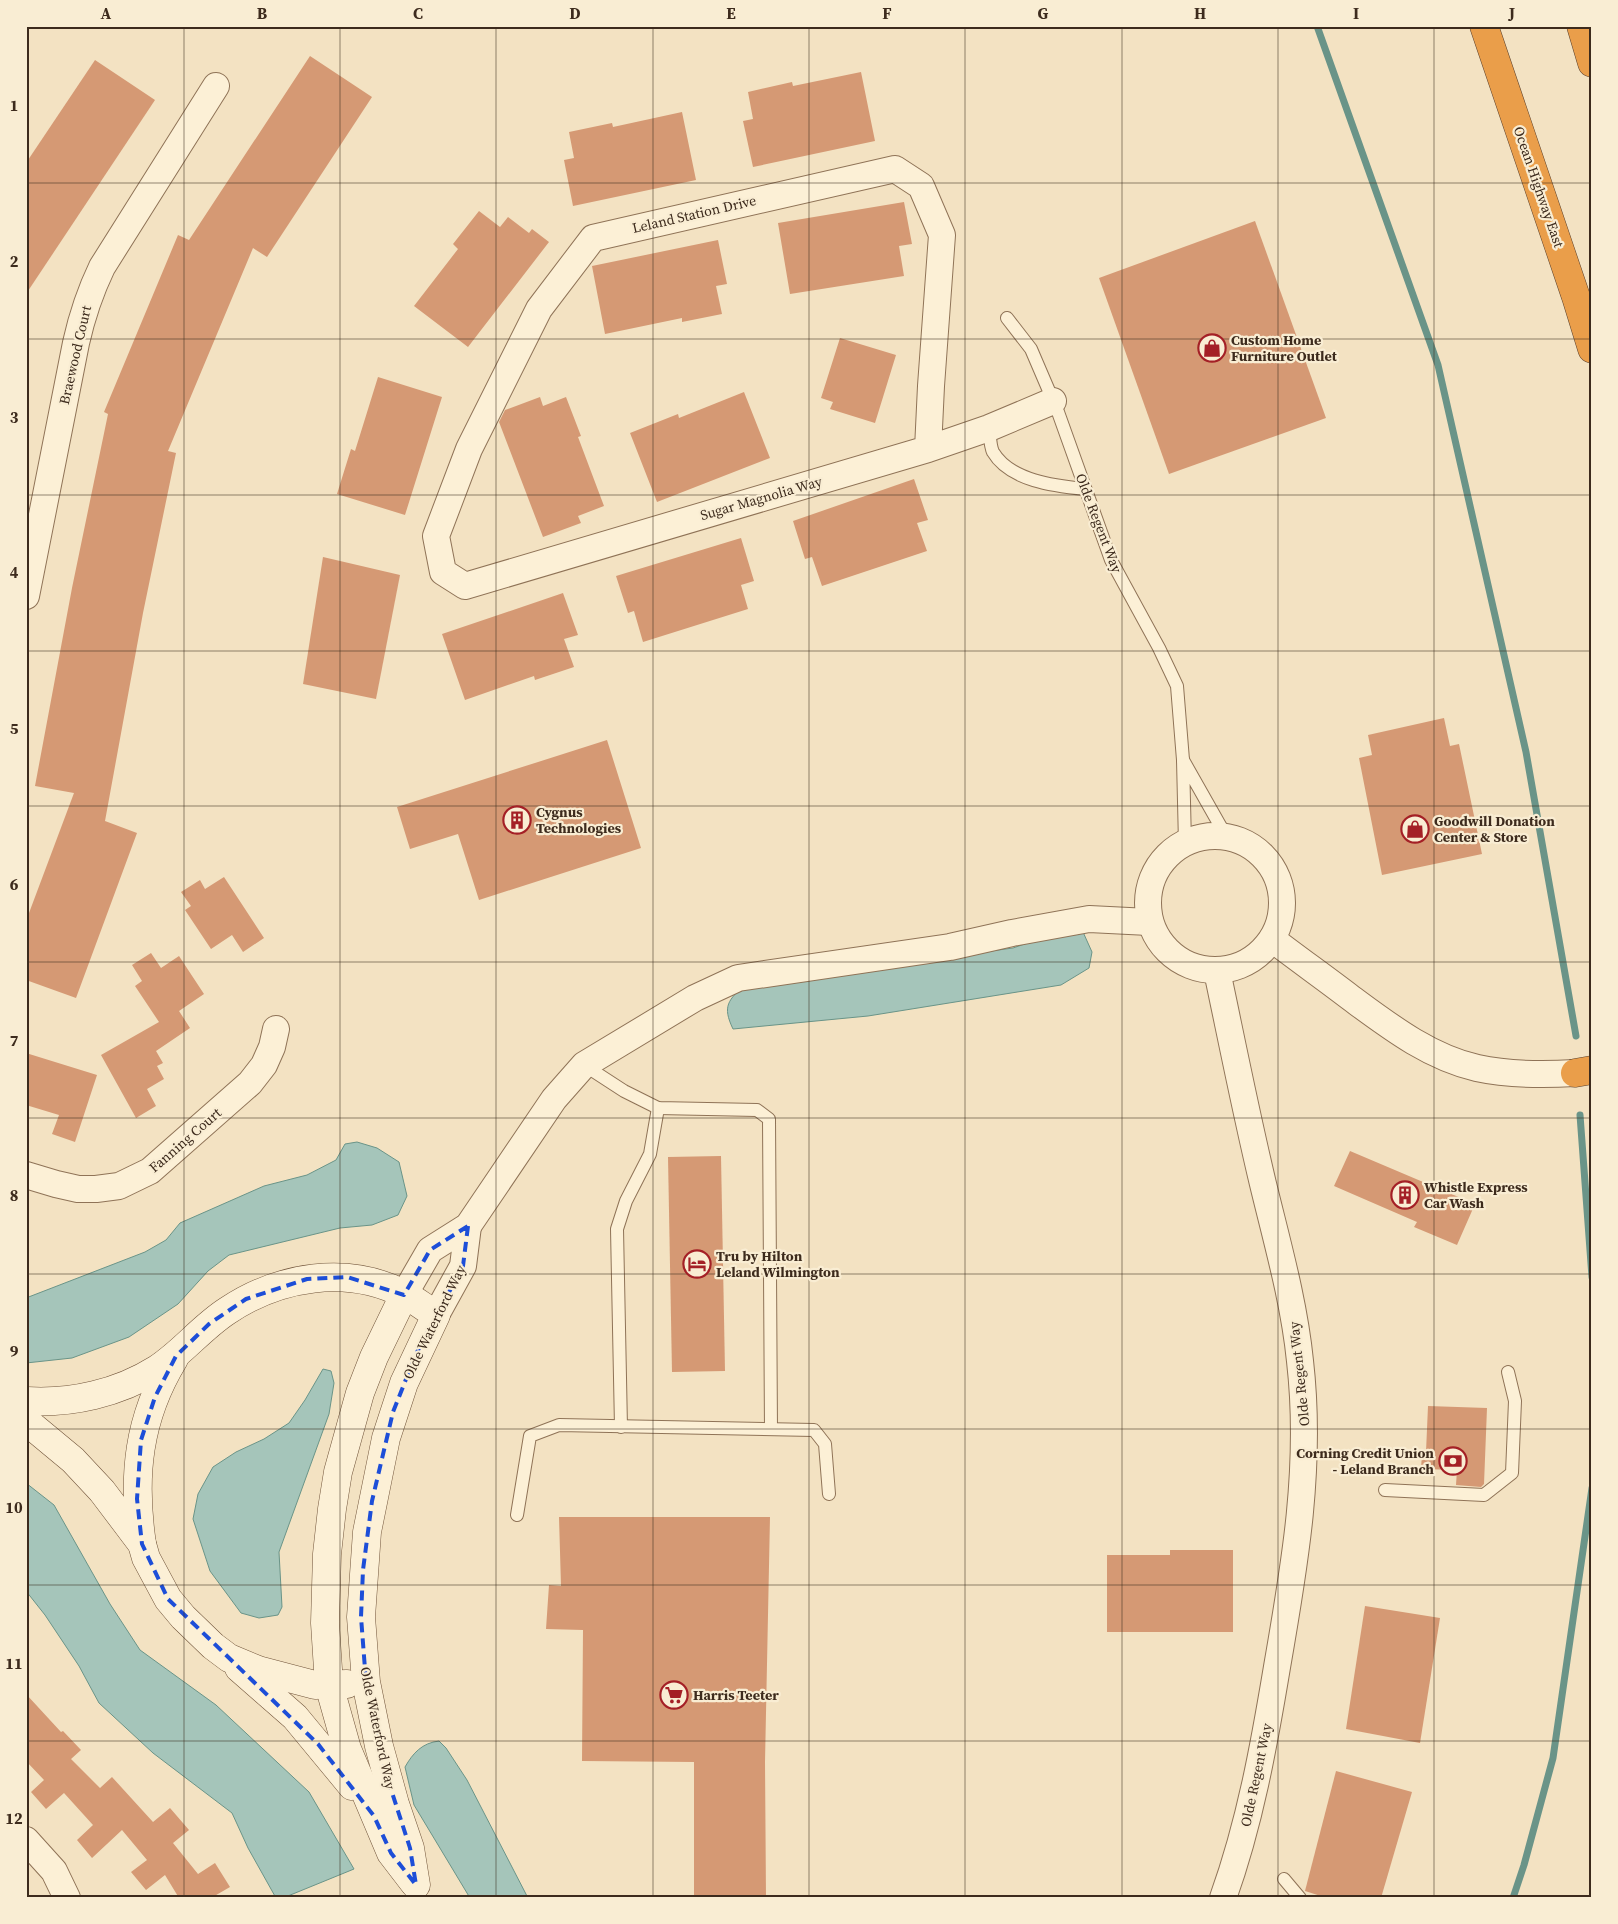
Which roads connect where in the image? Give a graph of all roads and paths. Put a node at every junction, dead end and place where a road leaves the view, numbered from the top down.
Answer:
1 (1484, 26) edge
2 (1580, 26) edge
3 (1592, 62) edge
4 (216, 86) dead end
5 (1007, 318) dead end
6 (1592, 349) edge
7 (1053, 402) junction
8 (989, 428) junction
9 (928, 449) junction
10 (1085, 489) junction
11 (36, 496) edge
12 (465, 586) joint
13 (26, 596) edge
14 (1183, 760) junction
15 (1226, 836) junction
16 (1185, 843) junction
17 (1149, 922) junction
18 (1272, 939) junction
19 (1217, 971) junction
20 (276, 1030) dead end
21 (584, 1065) junction
22 (1586, 1073) edge
23 (658, 1108) junction
24 (26, 1175) edge
25 (468, 1226) junction
26 (404, 1295) junction
27 (436, 1315) junction
28 (176, 1356) junction
29 (1508, 1372) dead end
30 (26, 1401) edge
31 (26, 1421) edge
32 (621, 1426) junction
33 (772, 1429) junction
34 (1386, 1490) dead end
35 (829, 1494) dead end
36 (517, 1515) dead end
37 (142, 1544) junction
38 (229, 1658) junction
39 (366, 1682) junction
40 (328, 1685) junction
41 (374, 1816) junction
42 (26, 1840) edge
43 (1284, 1879) dead end
44 (419, 1892) edge
45 (67, 1898) edge
46 (1224, 1898) edge
47 (1300, 1898) edge

1 - 6 highway, Ocean Highway East
2 - 3 highway
4 - 11 street, Braewood Court
5 - 7 lane, Olde Regent Way
7 - 8 street, Sugar Magnolia Way
7 - 10 lane, Olde Regent Way
8 - 9 street, Sugar Magnolia Way
8 - 10 lane
9 - 12 street, Sugar Magnolia Way
9 - 12 street, Leland Station Drive
10 - 14 lane, Olde Regent Way
11 - 13 street, Braewood Court
14 - 15 lane, Olde Regent Way
14 - 16 lane, Olde Regent Way
15 - 16 street
15 - 18 street
16 - 17 street
17 - 19 street
17 - 21 street
18 - 19 street
18 - 22 street
19 - 46 street, Olde Regent Way
20 - 24 street, Fanning Court
21 - 23 lane
21 - 25 street
23 - 32 lane
23 - 33 lane
25 - 26 street, Olde Waterford Way
25 - 27 street, Olde Waterford Way
26 - 27 street
26 - 28 street
26 - 40 street, Olde Waterford Way
27 - 39 street, Olde Waterford Way
28 - 30 street
28 - 37 street
29 - 34 lane
31 - 37 street
32 - 33 lane
32 - 36 lane
33 - 35 lane
37 - 38 street
38 - 40 street
38 - 41 street
39 - 40 street
39 - 44 street, Olde Waterford Way
40 - 41 street, Olde Waterford Way
41 - 44 street, Olde Waterford Way
42 - 45 street
43 - 47 lane

